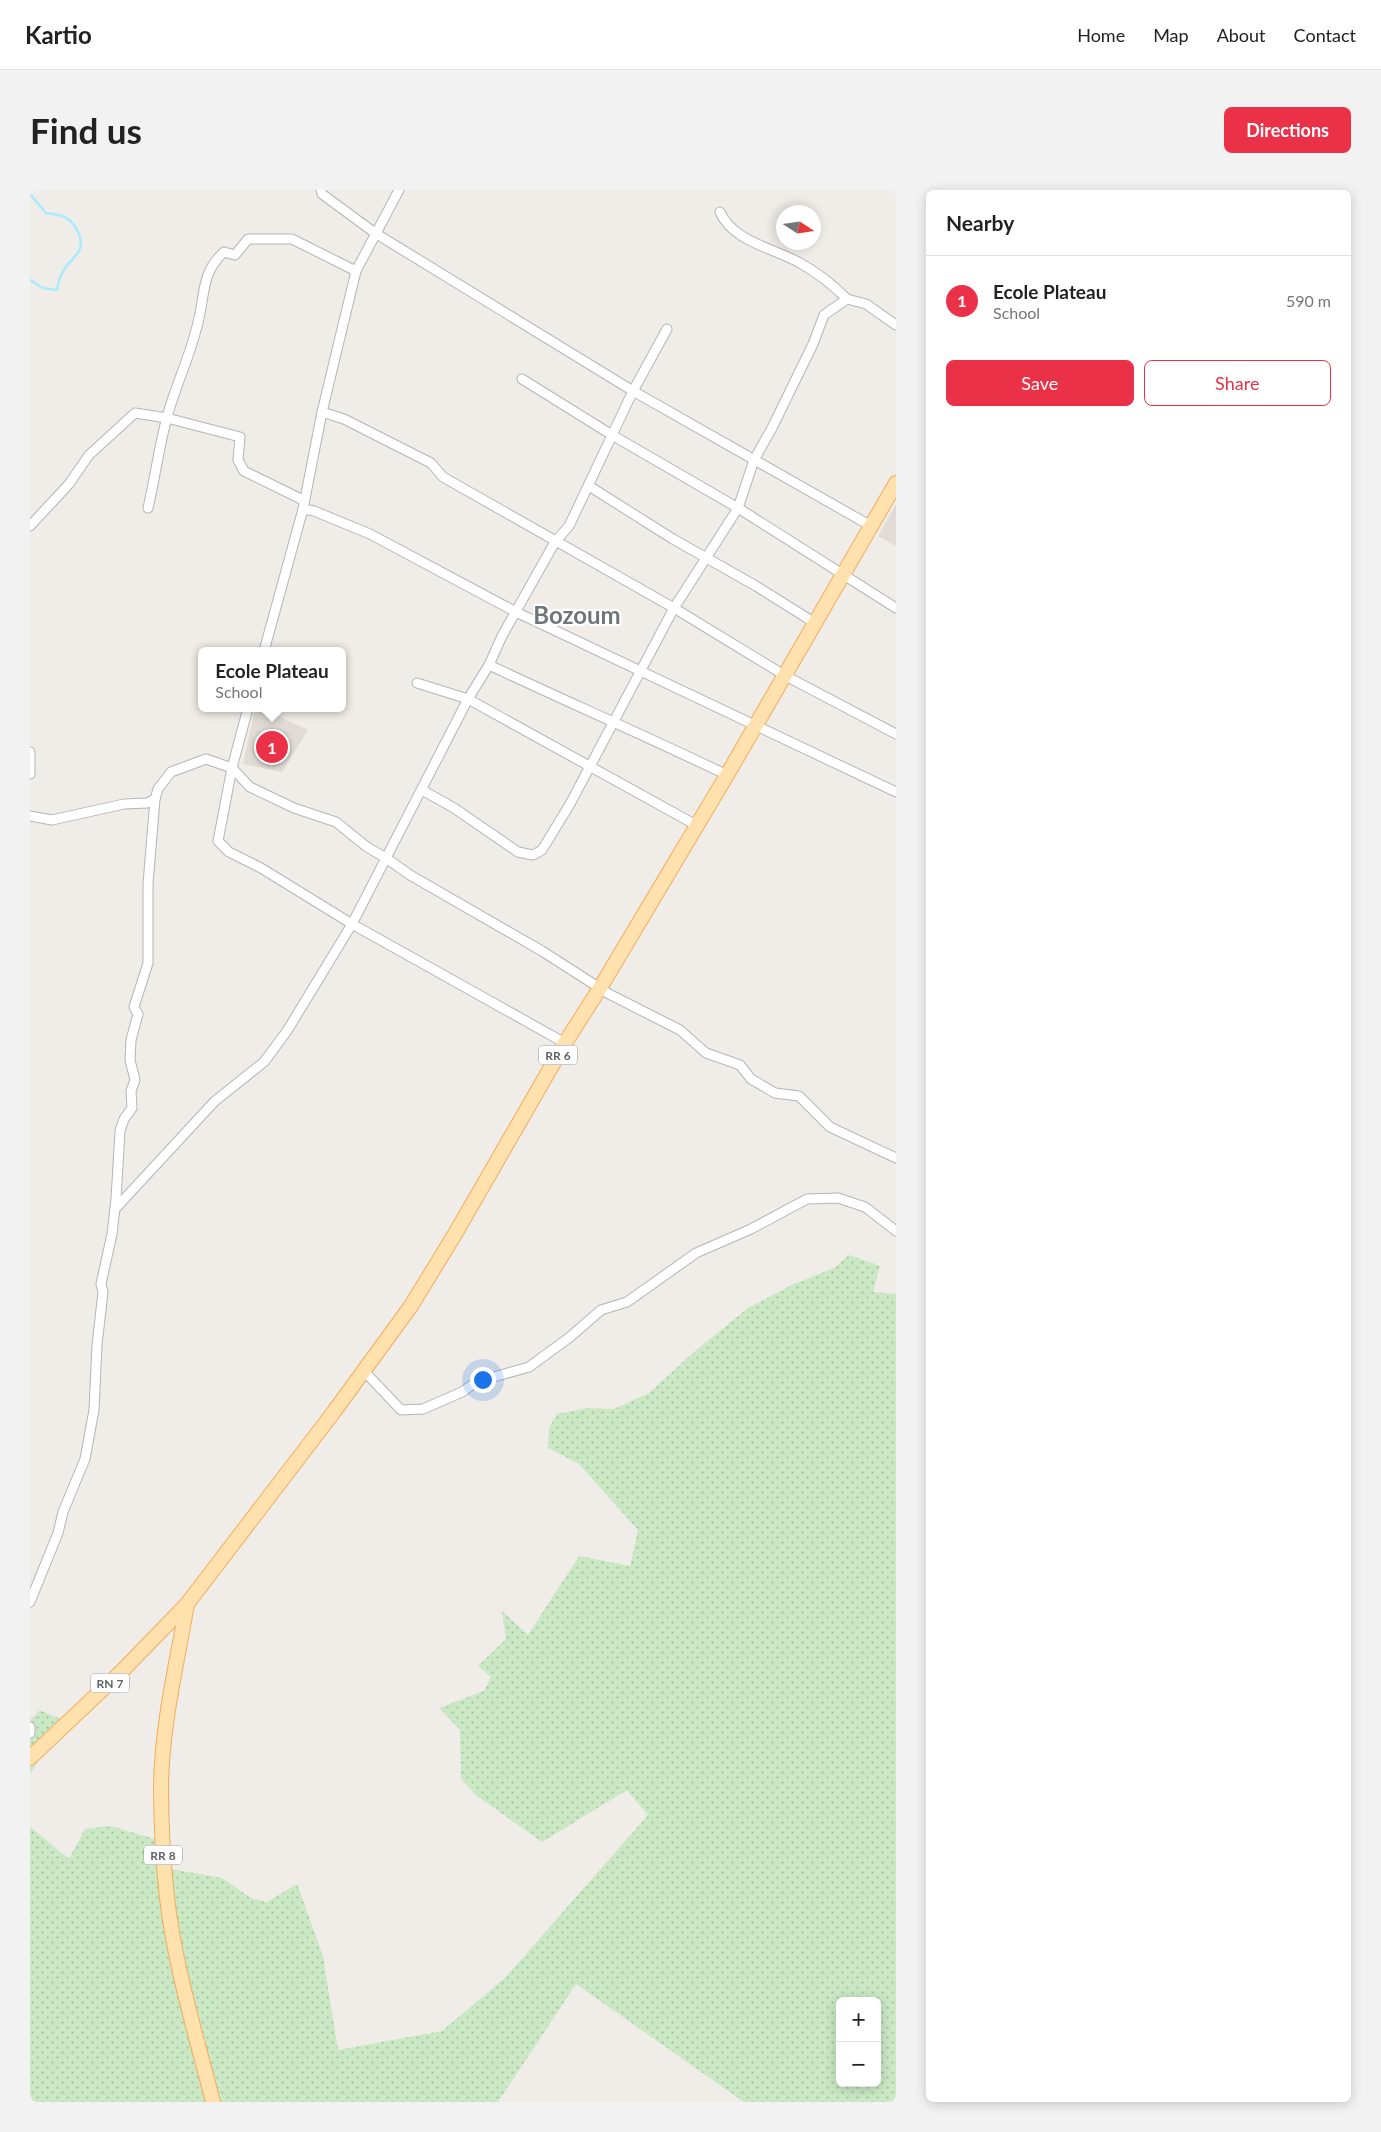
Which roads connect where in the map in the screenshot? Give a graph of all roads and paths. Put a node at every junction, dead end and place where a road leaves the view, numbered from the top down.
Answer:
1 (321, 190) edge
2 (399, 190) edge
3 (720, 212) dead end
4 (375, 233) junction
5 (356, 271) junction
6 (847, 299) junction
7 (896, 325) edge
8 (667, 329) dead end
9 (522, 378) dead end
10 (633, 391) junction
11 (322, 412) junction
12 (167, 418) junction
13 (612, 435) junction
14 (754, 460) junction
15 (896, 483) edge
16 (590, 486) junction
17 (303, 505) junction
18 (148, 508) dead end
19 (738, 508) junction
20 (30, 526) edge
21 (871, 526) junction
22 (555, 542) junction
23 (707, 557) junction
24 (844, 575) junction
25 (674, 608) junction
26 (896, 608) edge
27 (516, 612) junction
28 (815, 623) junction
29 (265, 647) edge
30 (489, 665) junction
31 (640, 670) junction
32 (784, 675) junction
33 (417, 683) dead end
34 (468, 699) junction
35 (247, 712) edge
36 (614, 721) junction
37 (755, 725) junction
38 (896, 734) edge
39 (30, 752) edge
40 (590, 767) junction
41 (232, 768) junction
42 (30, 774) edge
43 (727, 775) junction
44 (422, 790) junction
45 (896, 792) edge
46 (155, 799) junction
47 (30, 816) edge
48 (696, 825) junction
49 (386, 858) junction
50 (352, 924) junction
51 (600, 988) junction
52 (565, 1043) junction
53 (896, 1158) edge
54 (115, 1209) junction
55 (896, 1231) edge
56 (364, 1371) junction
57 (30, 1602) edge
58 (187, 1604) junction
59 (30, 1727) edge
60 (30, 1733) edge
61 (30, 1758) edge
62 (213, 2102) edge

1 - 4 street
2 - 4 street
3 - 6 street
4 - 5 street
4 - 10 street
5 - 11 street
5 - 12 street
6 - 7 street
6 - 14 street
8 - 10 street
9 - 13 street
10 - 13 street
10 - 14 street
11 - 17 street
11 - 22 street
12 - 17 street
12 - 18 street
12 - 20 street
13 - 16 street
13 - 19 street
14 - 19 street
14 - 21 street
15 - 21 main road, RR 6
16 - 22 street
16 - 23 street
17 - 27 street
17 - 29 street
19 - 23 street
19 - 24 street
21 - 24 main road, RR 6
22 - 25 street
22 - 27 street
23 - 25 street
23 - 28 street
24 - 26 street
24 - 28 main road, RR 6
25 - 31 street
25 - 32 street
27 - 30 street
27 - 31 street
28 - 32 main road, RR 6
30 - 34 street
30 - 36 street
31 - 36 street
31 - 37 street
32 - 37 main road, RR 6
32 - 38 street
33 - 34 street
34 - 40 street
34 - 44 street
35 - 41 street
36 - 40 street
36 - 43 street
37 - 43 main road, RR 6
37 - 45 street
39 - 42 street
40 - 44 street
40 - 48 street
41 - 46 street
41 - 49 street
41 - 50 street
43 - 48 main road, RR 6
44 - 49 street
46 - 47 street
46 - 54 street
48 - 51 main road, RR 6
49 - 50 street
49 - 51 street
50 - 52 street
50 - 54 street
51 - 52 main road, RR 6
51 - 53 street
52 - 56 main road, RR 6
54 - 57 street
55 - 56 street
56 - 58 main road, RR 6
58 - 61 main road, RN 7
58 - 62 main road, RR 8
59 - 60 street

